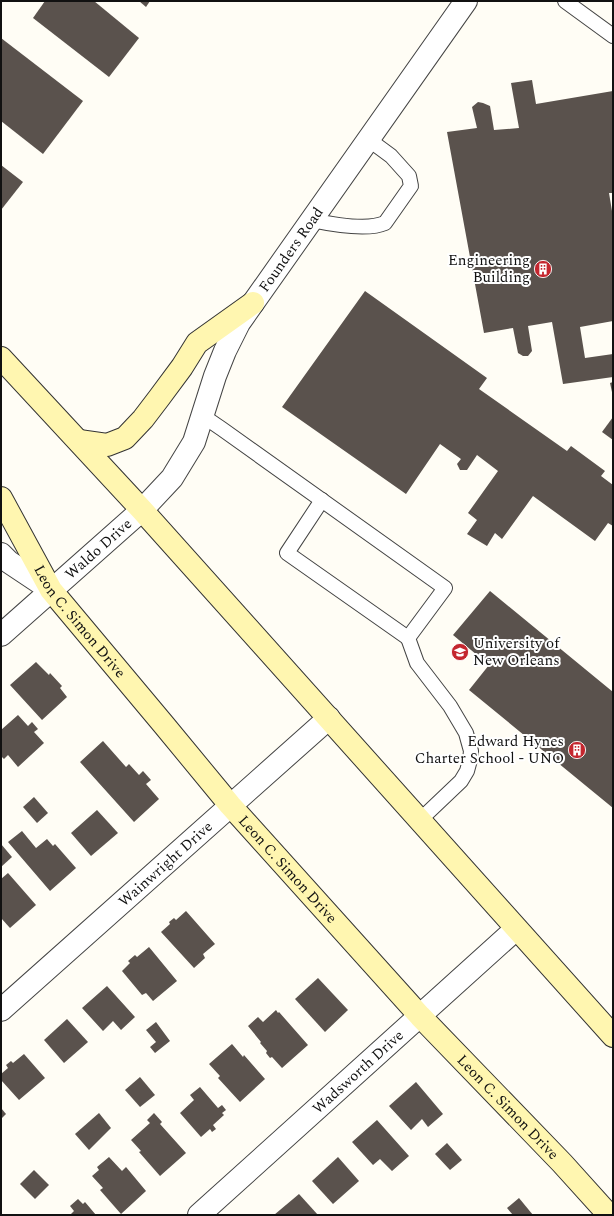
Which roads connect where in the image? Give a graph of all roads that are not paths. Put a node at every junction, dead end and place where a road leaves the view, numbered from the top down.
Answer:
1 (466, 1) edge
2 (564, 1) edge
3 (613, 36) edge
4 (368, 139) junction
5 (311, 220) junction
6 (253, 303) junction
7 (1, 358) edge
8 (203, 416) junction
9 (78, 441) junction
10 (1, 498) edge
11 (322, 500) junction
12 (142, 510) junction
13 (1, 554) edge
14 (51, 590) junction
15 (1, 635) edge
16 (408, 638) junction
17 (329, 718) junction
18 (230, 805) junction
19 (420, 820) junction
20 (516, 929) junction
21 (1, 1010) edge
22 (420, 1016) junction
23 (613, 1036) edge
24 (199, 1215) edge
25 (609, 1215) edge

1 - 4 street, Founders Road
2 - 3 lane
4 - 5 street, Founders Road
4 - 5 lane
5 - 6 street, Founders Road
6 - 8 street, Founders Road
6 - 9 main road
7 - 9 main road
8 - 11 lane
8 - 12 street, Founders Road
9 - 12 main road
10 - 14 main road, Leon C. Simon Drive
11 - 16 lane
11 - 16 lane
12 - 14 street, Waldo Drive
12 - 17 main road
13 - 14 street
14 - 15 street, Waldo Drive
14 - 18 main road, Leon C. Simon Drive
16 - 19 lane
17 - 18 street, Wainwright Drive
17 - 19 main road
18 - 21 street, Wainwright Drive
18 - 22 main road, Leon C. Simon Drive
19 - 20 main road
20 - 22 street, Wadsworth Drive
20 - 23 main road
22 - 24 street, Wadsworth Drive
22 - 25 main road, Leon C. Simon Drive

